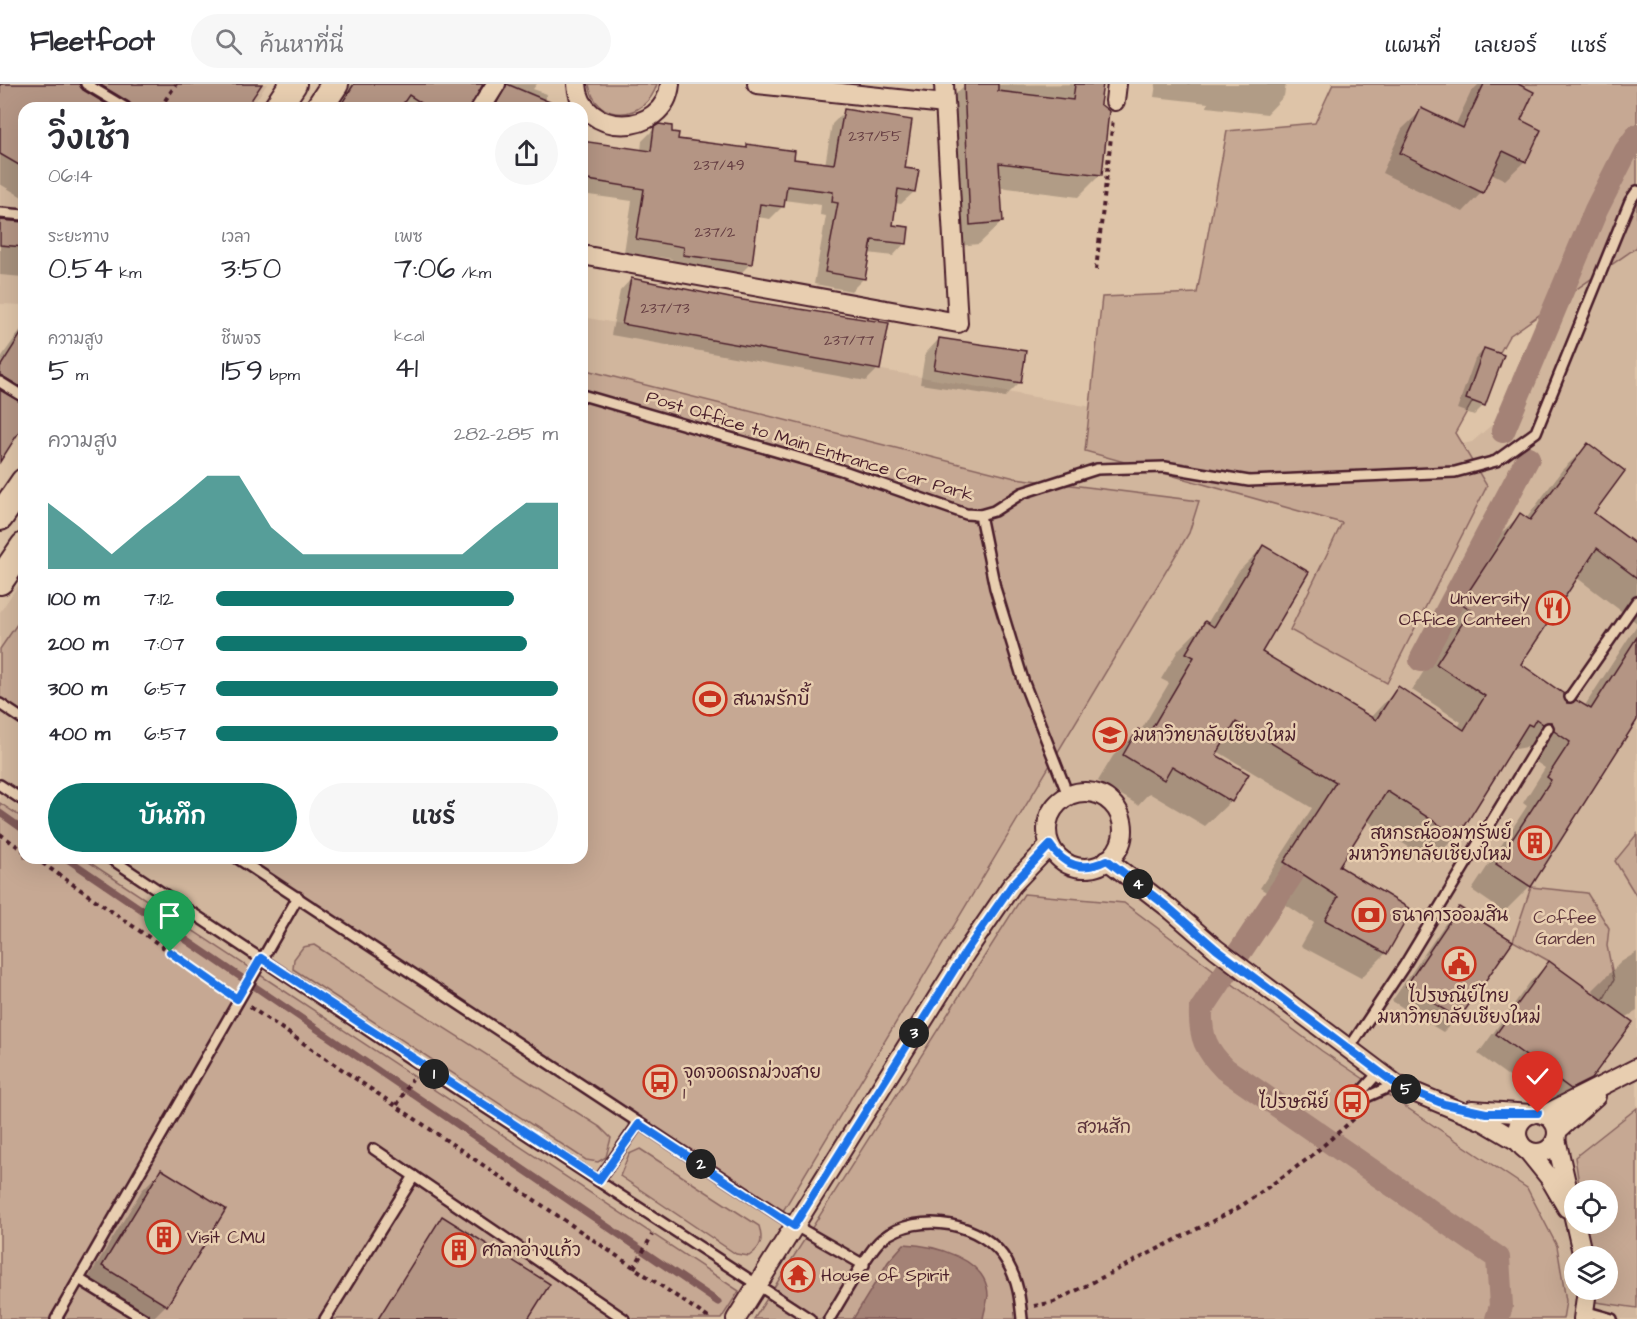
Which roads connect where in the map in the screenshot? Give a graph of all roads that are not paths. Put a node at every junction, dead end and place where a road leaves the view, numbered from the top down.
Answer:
1 (86, 84) edge
2 (293, 84) edge
3 (335, 84) edge
4 (496, 84) edge
5 (577, 84) edge
6 (670, 84) edge
7 (757, 84) edge
8 (944, 84) edge
9 (116, 102) edge
10 (281, 102) edge
11 (323, 102) edge
12 (485, 102) edge
13 (582, 102) edge
14 (945, 104) junction
15 (588, 109) edge
16 (1637, 191) edge
17 (0, 213) edge
18 (18, 214) edge
19 (588, 256) edge
20 (0, 382) edge
21 (18, 393) edge
22 (588, 397) edge
23 (18, 491) edge
24 (980, 515) junction
25 (0, 517) edge
26 (18, 555) edge
27 (0, 582) edge
28 (1637, 601) edge
29 (1570, 697) dead end
30 (0, 704) edge
31 (18, 716) edge
32 (1548, 728) dead end
33 (0, 785) edge
34 (18, 797) edge
35 (1050, 845) junction
36 (119, 864) edge
37 (246, 864) edge
38 (298, 897) junction
39 (261, 958) junction
40 (1348, 1050) junction
41 (1637, 1068) edge
42 (1379, 1072) junction
43 (1611, 1083) junction
44 (1397, 1085) junction
45 (1444, 1104) junction
46 (1538, 1114) junction
47 (639, 1124) junction
48 (1557, 1134) junction
49 (1524, 1146) junction
50 (374, 1149) dead end
51 (414, 1176) junction
52 (599, 1180) junction
53 (1566, 1180) edge
54 (1564, 1203) edge
55 (794, 1226) junction
56 (864, 1265) junction
57 (79, 1279) junction
58 (758, 1285) junction
59 (1586, 1300) edge
60 (1022, 1314) edge
61 (1584, 1315) edge
62 (56, 1319) edge
63 (144, 1319) edge
64 (325, 1319) edge
65 (624, 1319) edge
66 (736, 1319) edge
67 (810, 1319) edge
68 (829, 1319) edge
69 (1612, 1319) edge

1 - 9 lane
2 - 10 main road
3 - 11 main road
4 - 12 street
5 - 13 street
6 - 15 street
7 - 14 street
8 - 14 street
14 - 19 street
16 - 24 lane
17 - 18 lane
20 - 21 lane
22 - 24 lane
23 - 25 main road
24 - 35 lane
26 - 27 main road
28 - 29 lane
30 - 31 lane
32 - 40 lane
33 - 34 lane
35 - 40 lane
35 - 55 street
36 - 39 lane
37 - 38 lane
38 - 39 lane
38 - 47 lane
39 - 52 lane
39 - 57 lane
40 - 42 lane
41 - 43 street
42 - 44 lane
42 - 44 lane
43 - 46 street
43 - 48 street
44 - 45 street
45 - 46 street
45 - 49 street
46 - 48 street
46 - 49 street
47 - 52 lane
47 - 55 lane
48 - 49 street
48 - 53 street
49 - 54 street
50 - 51 lane
51 - 64 lane
51 - 65 lane
52 - 58 lane
55 - 56 lane
55 - 58 street
56 - 60 lane
56 - 68 lane
57 - 62 lane
57 - 63 lane
58 - 66 street
58 - 67 lane
59 - 61 street
61 - 69 lane

